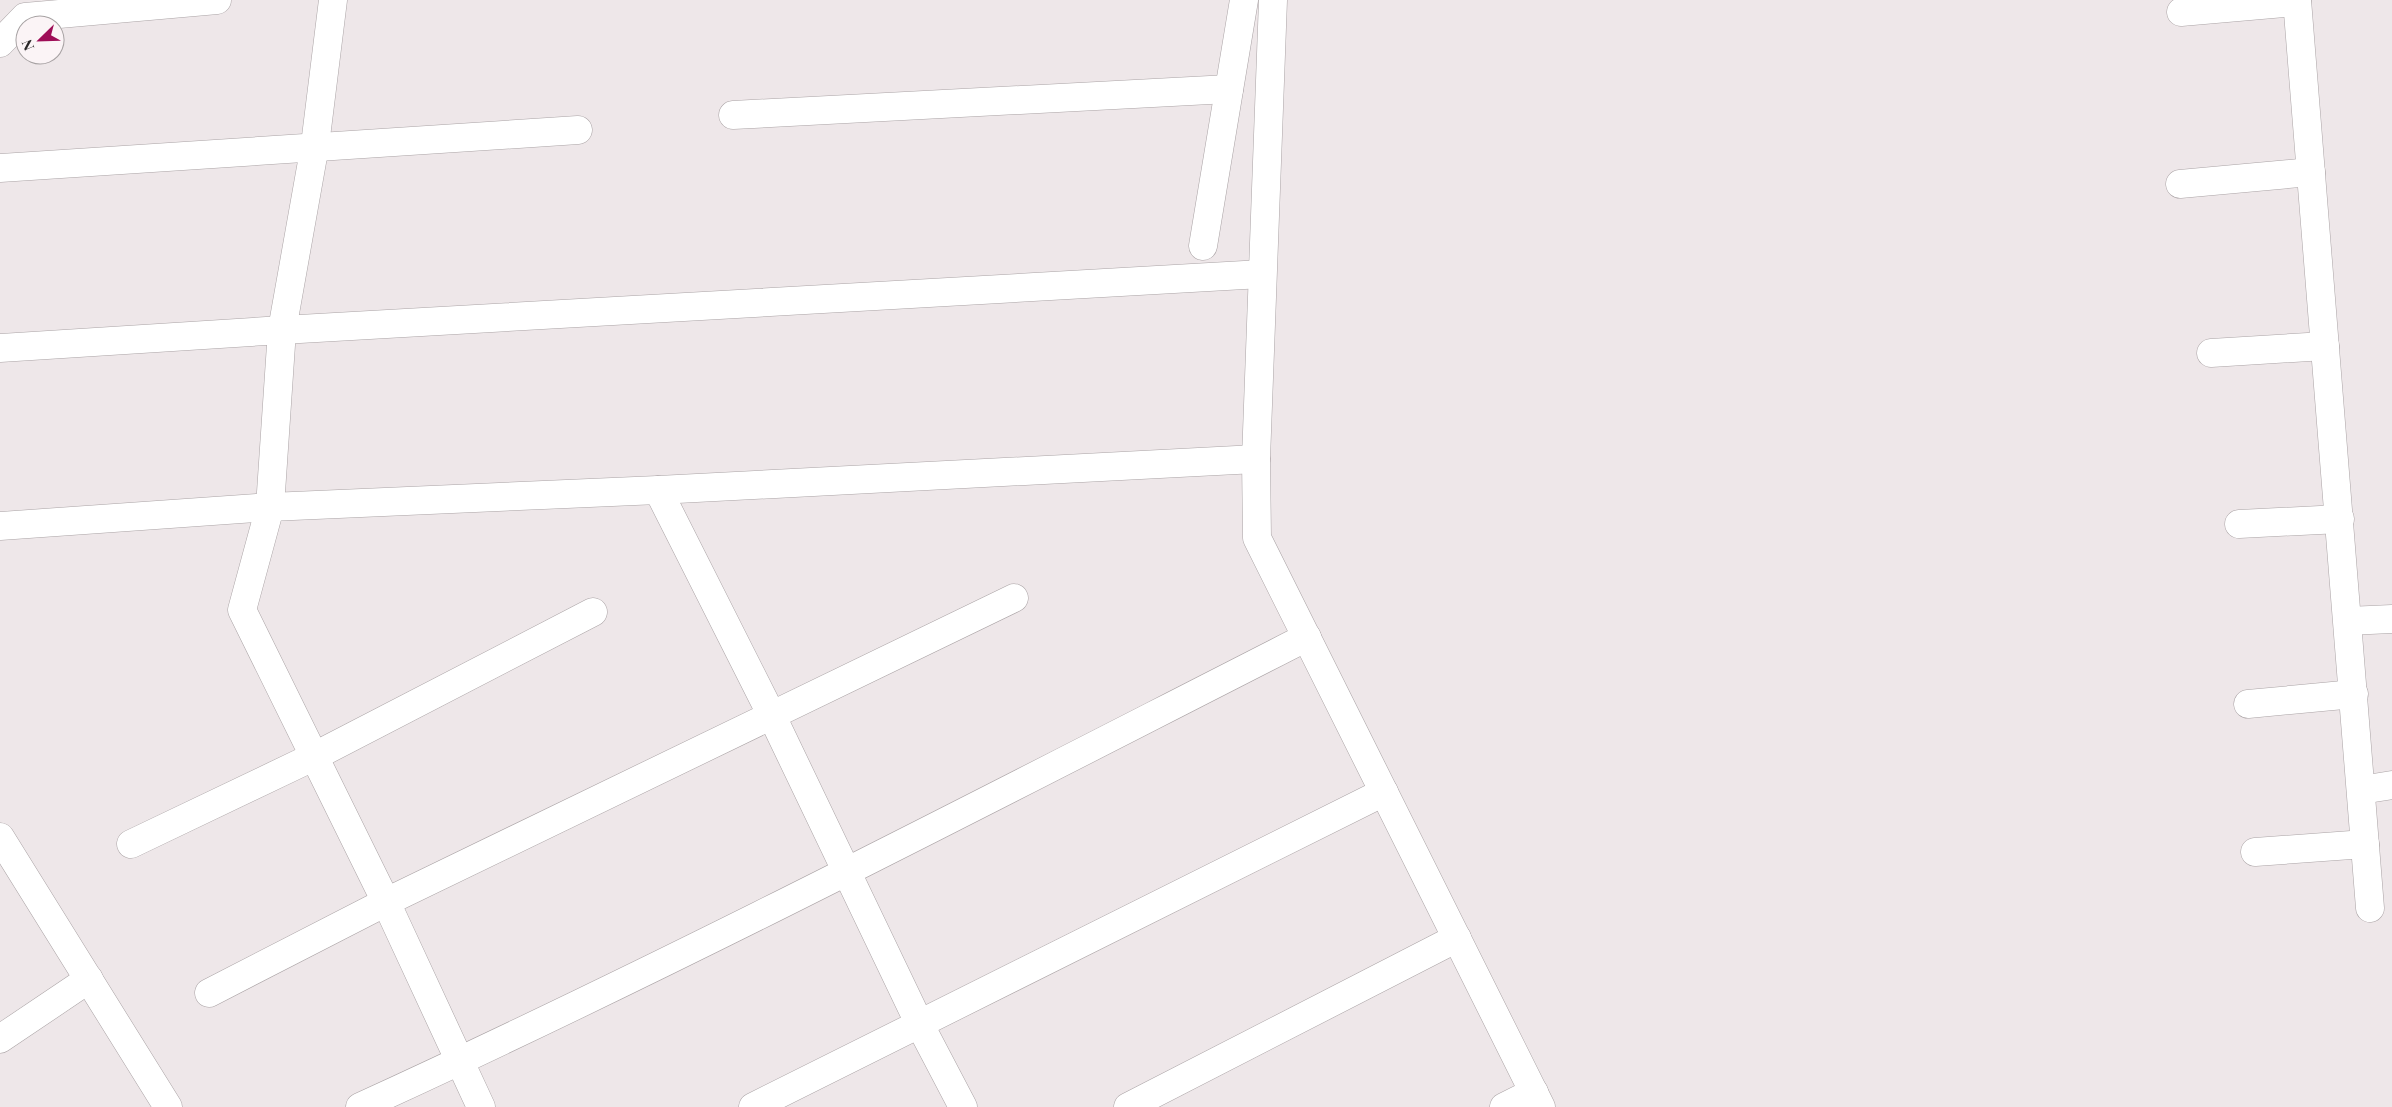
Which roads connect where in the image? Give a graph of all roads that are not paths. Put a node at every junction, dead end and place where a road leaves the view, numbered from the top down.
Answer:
1 (217, 0) edge
2 (333, 0) edge
3 (1244, 0) edge
4 (1273, 0) edge
5 (2297, 1) edge
6 (58, 7) edge
7 (2181, 12) dead end
8 (0, 43) edge
9 (1229, 89) junction
10 (733, 115) dead end
11 (578, 130) dead end
12 (316, 146) junction
13 (0, 168) edge
14 (2311, 172) junction
15 (2180, 184) dead end
16 (1203, 246) dead end
17 (1262, 274) junction
18 (282, 330) junction
19 (2325, 346) junction
20 (0, 348) edge
21 (2211, 353) dead end
22 (1256, 459) junction
23 (658, 490) junction
24 (270, 506) junction
25 (2340, 519) junction
26 (2239, 524) dead end
27 (0, 526) edge
28 (1014, 598) dead end
29 (592, 612) dead end
30 (2392, 619) edge
31 (2348, 622) junction
32 (1307, 637) junction
33 (2354, 694) junction
34 (2248, 704) dead end
35 (772, 716) junction
36 (313, 757) junction
37 (2392, 785) edge
38 (2361, 790) junction
39 (1384, 792) junction
40 (0, 837) edge
41 (131, 844) dead end
42 (2365, 844) junction
43 (2255, 852) dead end
44 (848, 872) junction
45 (386, 902) junction
46 (2370, 908) dead end
47 (1457, 938) junction
48 (90, 979) junction
49 (209, 993) dead end
50 (920, 1025) junction
51 (0, 1038) edge
52 (458, 1062) junction
53 (1538, 1099) edge
54 (162, 1105) edge
55 (360, 1107) edge
56 (481, 1107) edge
57 (753, 1107) edge
58 (963, 1107) edge
59 (1128, 1107) edge
60 (1504, 1107) edge

1 - 6 street
2 - 12 street
3 - 9 street
4 - 17 street
5 - 7 street
5 - 14 street
6 - 8 street
9 - 10 street
9 - 16 street
11 - 12 street
12 - 13 street
12 - 18 street
14 - 15 street
14 - 19 street
17 - 18 street
17 - 22 street
18 - 20 street
18 - 24 street
19 - 21 street
19 - 25 street
22 - 23 street
22 - 32 street
23 - 24 street
23 - 35 street
24 - 27 street
24 - 36 street
25 - 26 street
25 - 31 street
28 - 35 street
29 - 36 street
30 - 31 street
31 - 33 street
32 - 39 street
32 - 44 street
33 - 34 street
33 - 38 street
35 - 44 street
35 - 45 street
36 - 41 street
36 - 45 street
37 - 38 street
38 - 42 street
39 - 47 street
39 - 50 street
40 - 48 street
42 - 43 street
42 - 46 street
44 - 50 street
44 - 52 street
45 - 49 street
45 - 52 street
47 - 53 street
47 - 59 street
48 - 51 street
48 - 54 street
50 - 57 street
50 - 58 street
52 - 55 street
52 - 56 street
53 - 60 street

